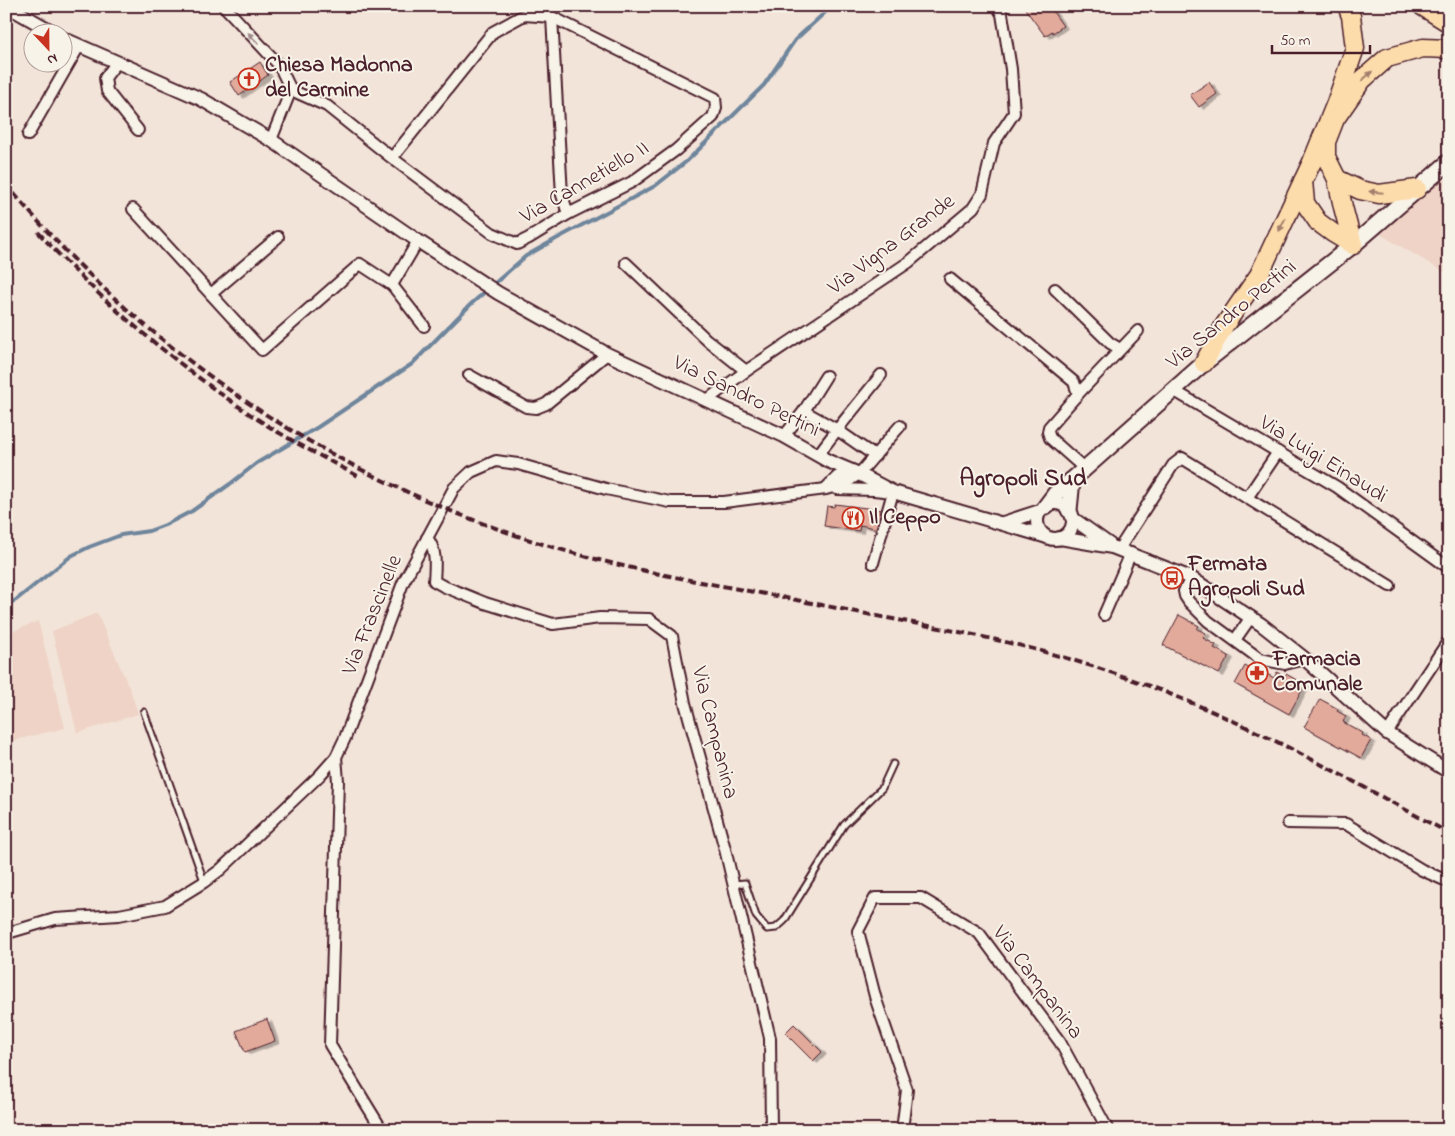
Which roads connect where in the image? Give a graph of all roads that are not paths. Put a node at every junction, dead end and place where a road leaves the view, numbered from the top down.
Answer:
1 (224, 6) edge
2 (997, 6) edge
3 (1347, 6) edge
4 (1422, 6) edge
5 (7, 7) edge
6 (552, 17) junction
7 (35, 22) edge
8 (1449, 23) edge
9 (72, 43) edge
10 (79, 46) junction
11 (1449, 49) edge
12 (117, 62) junction
13 (291, 90) junction
14 (138, 130) dead end
15 (28, 135) dead end
16 (271, 140) junction
17 (392, 158) junction
18 (1449, 162) edge
19 (1337, 179) junction
20 (1303, 181) junction
21 (1417, 189) junction
22 (133, 209) dead end
23 (568, 214) junction
24 (278, 238) dead end
25 (418, 241) junction
26 (1353, 245) junction
27 (626, 262) dead end
28 (950, 279) dead end
29 (392, 285) junction
30 (1055, 289) dead end
31 (211, 294) junction
32 (424, 326) dead end
33 (1138, 331) dead end
34 (1120, 349) junction
35 (607, 354) junction
36 (1204, 363) junction
37 (746, 371) junction
38 (469, 375) dead end
39 (881, 375) dead end
40 (826, 376) dead end
41 (1173, 390) junction
42 (1078, 394) junction
43 (707, 400) junction
44 (804, 411) junction
45 (900, 426) dead end
46 (836, 429) junction
47 (784, 436) junction
48 (1278, 452) junction
49 (874, 456) junction
50 (823, 458) junction
51 (1085, 469) junction
52 (854, 472) junction
53 (1072, 480) junction
54 (828, 486) junction
55 (893, 492) junction
56 (1247, 498) junction
57 (1043, 508) junction
58 (1070, 514) junction
59 (1002, 523) junction
60 (1044, 536) junction
61 (426, 538) junction
62 (1060, 538) junction
63 (1116, 548) junction
64 (1132, 554) junction
65 (873, 563) dead end
66 (1449, 568) edge
67 (1191, 578) junction
68 (1390, 586) dead end
69 (1104, 615) dead end
70 (1251, 617) junction
71 (1235, 640) junction
72 (1449, 640) edge
73 (1305, 659) junction
74 (144, 712) dead end
75 (1387, 733) junction
76 (336, 757) junction
77 (893, 764) dead end
78 (1449, 772) edge
79 (1288, 823) dead end
80 (204, 882) junction
81 (1449, 882) edge
82 (734, 884) junction
83 (6, 935) edge
84 (382, 1130) edge
85 (771, 1130) edge
86 (902, 1130) edge
87 (1108, 1130) edge

13 -> 1 street
2 - 37 street, Via Vigna Grande
3 - 20 highway
4 - 8 highway
5 - 7 street
6 - 17 street, Via Cannetiello II
6 - 23 street
6 - 23 street, Via Cannetiello II
9 - 10 street, Via Sandro Pertini
10 - 12 street, Via Sandro Pertini
10 - 15 street
19 -> 11 highway
12 - 14 street
12 - 16 street, Via Sandro Pertini
13 - 16 street
13 - 17 street, Via Cannetiello II
16 - 25 street, Via Sandro Pertini
17 - 23 street, Via Cannetiello II
18 - 21 main road, Via Sandro Pertini
21 -> 19 highway
19 - 26 highway
20 - 26 highway
20 -> 36 highway
21 - 26 main road, Via Sandro Pertini
22 - 31 street
24 - 31 street
25 - 29 street
25 - 35 street, Via Sandro Pertini
26 - 36 main road, Via Sandro Pertini
27 - 37 street
28 - 42 street
29 - 31 street
29 - 32 street
30 - 34 street
33 - 34 street
34 - 42 street
35 - 38 street
35 - 43 street, Via Sandro Pertini
36 - 41 main road, Via Sandro Pertini
37 - 43 street, Via Vigna Grande
39 - 46 street
40 - 44 street
41 - 48 street, Via Luigi Einaudi
41 - 51 main road, Via Sandro Pertini
42 - 51 street
43 - 47 street, Via Sandro Pertini
44 - 46 street
44 - 47 street
45 - 49 street, Via Frascinelle
46 - 49 street
46 - 50 street
47 - 50 street, Via Sandro Pertini
48 - 56 street
48 - 66 street, Via Luigi Einaudi
49 - 52 street, Via Frascinelle
50 - 52 street, Via Sandro Pertini
50 - 54 street
51 - 53 main road, Via Sandro Pertini
52 - 54 street, Via Frascinelle
52 - 55 street, Via Sandro Pertini
53 - 57 main road, Via Sandro Pertini
53 - 58 main road
54 - 55 street, Via Frascinelle
54 - 61 street, Via Frascinelle
55 - 59 street, Via Sandro Pertini
55 - 65 street
56 - 63 street
56 - 68 street
57 - 58 street
57 - 59 street
57 - 60 street
58 - 62 street
58 - 63 street
59 - 60 street, Via Sandro Pertini
60 - 62 street
61 - 76 street, Via Frascinelle
61 - 82 street, Via Campanina
62 - 63 street
63 - 64 street
64 - 67 street
64 - 69 street
67 - 70 street
67 - 71 street
70 - 71 street
70 - 73 street
71 - 73 street
72 - 75 street
73 - 75 street
74 - 80 lane
75 - 78 street
76 - 80 street, Via Frascinelle
76 - 84 street
77 - 82 lane
79 - 81 street
80 - 83 street, Via Frascinelle
82 - 85 street, Via Campanina
86 - 87 street, Via Campanina

